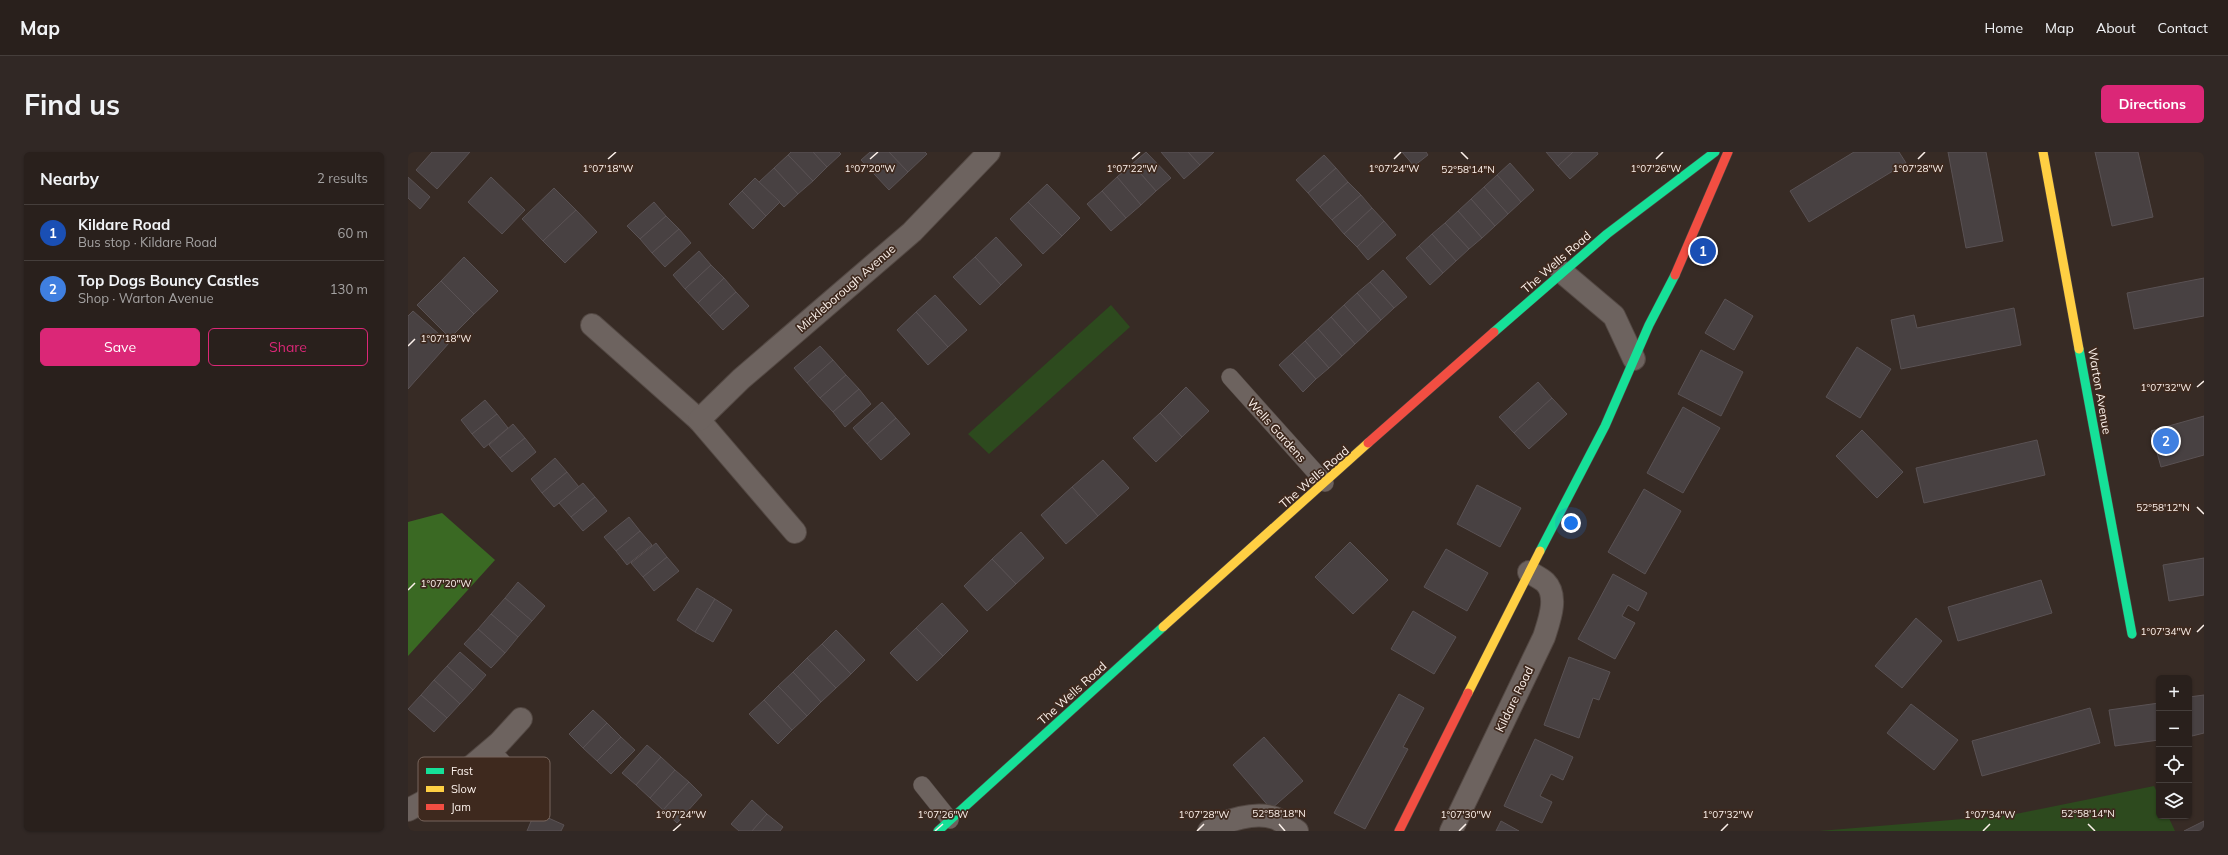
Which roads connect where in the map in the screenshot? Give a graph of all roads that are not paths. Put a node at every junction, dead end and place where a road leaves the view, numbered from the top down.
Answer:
1 (989, 152) edge
2 (1715, 152) edge
3 (1728, 152) edge
4 (2043, 152) edge
5 (1562, 272) junction
6 (592, 325) dead end
7 (1634, 359) junction
8 (1230, 377) dead end
9 (699, 420) junction
10 (1325, 483) junction
11 (795, 532) dead end
12 (1529, 572) junction
13 (2132, 634) dead end
14 (524, 717) dead end
15 (491, 750) junction
16 (483, 757) edge
17 (498, 757) edge
18 (922, 785) dead end
19 (418, 805) edge
20 (408, 810) edge
21 (944, 825) edge
22 (1209, 831) edge
23 (1297, 831) edge
24 (1398, 831) edge
25 (1451, 831) edge

1 - 9 street, Mickleborough Avenue
2 - 5 street, The Wells Road
3 - 7 street
4 - 13 street, Warton Avenue
5 - 7 street
5 - 10 street, The Wells Road
6 - 9 street
7 - 12 street
8 - 10 lane, Wells Gardens
9 - 11 street
10 - 21 street, The Wells Road
12 - 24 street
12 - 25 street, Kildare Road
14 - 15 street
15 - 16 street
15 - 17 lane
18 - 21 lane
19 - 20 street
22 - 23 street

